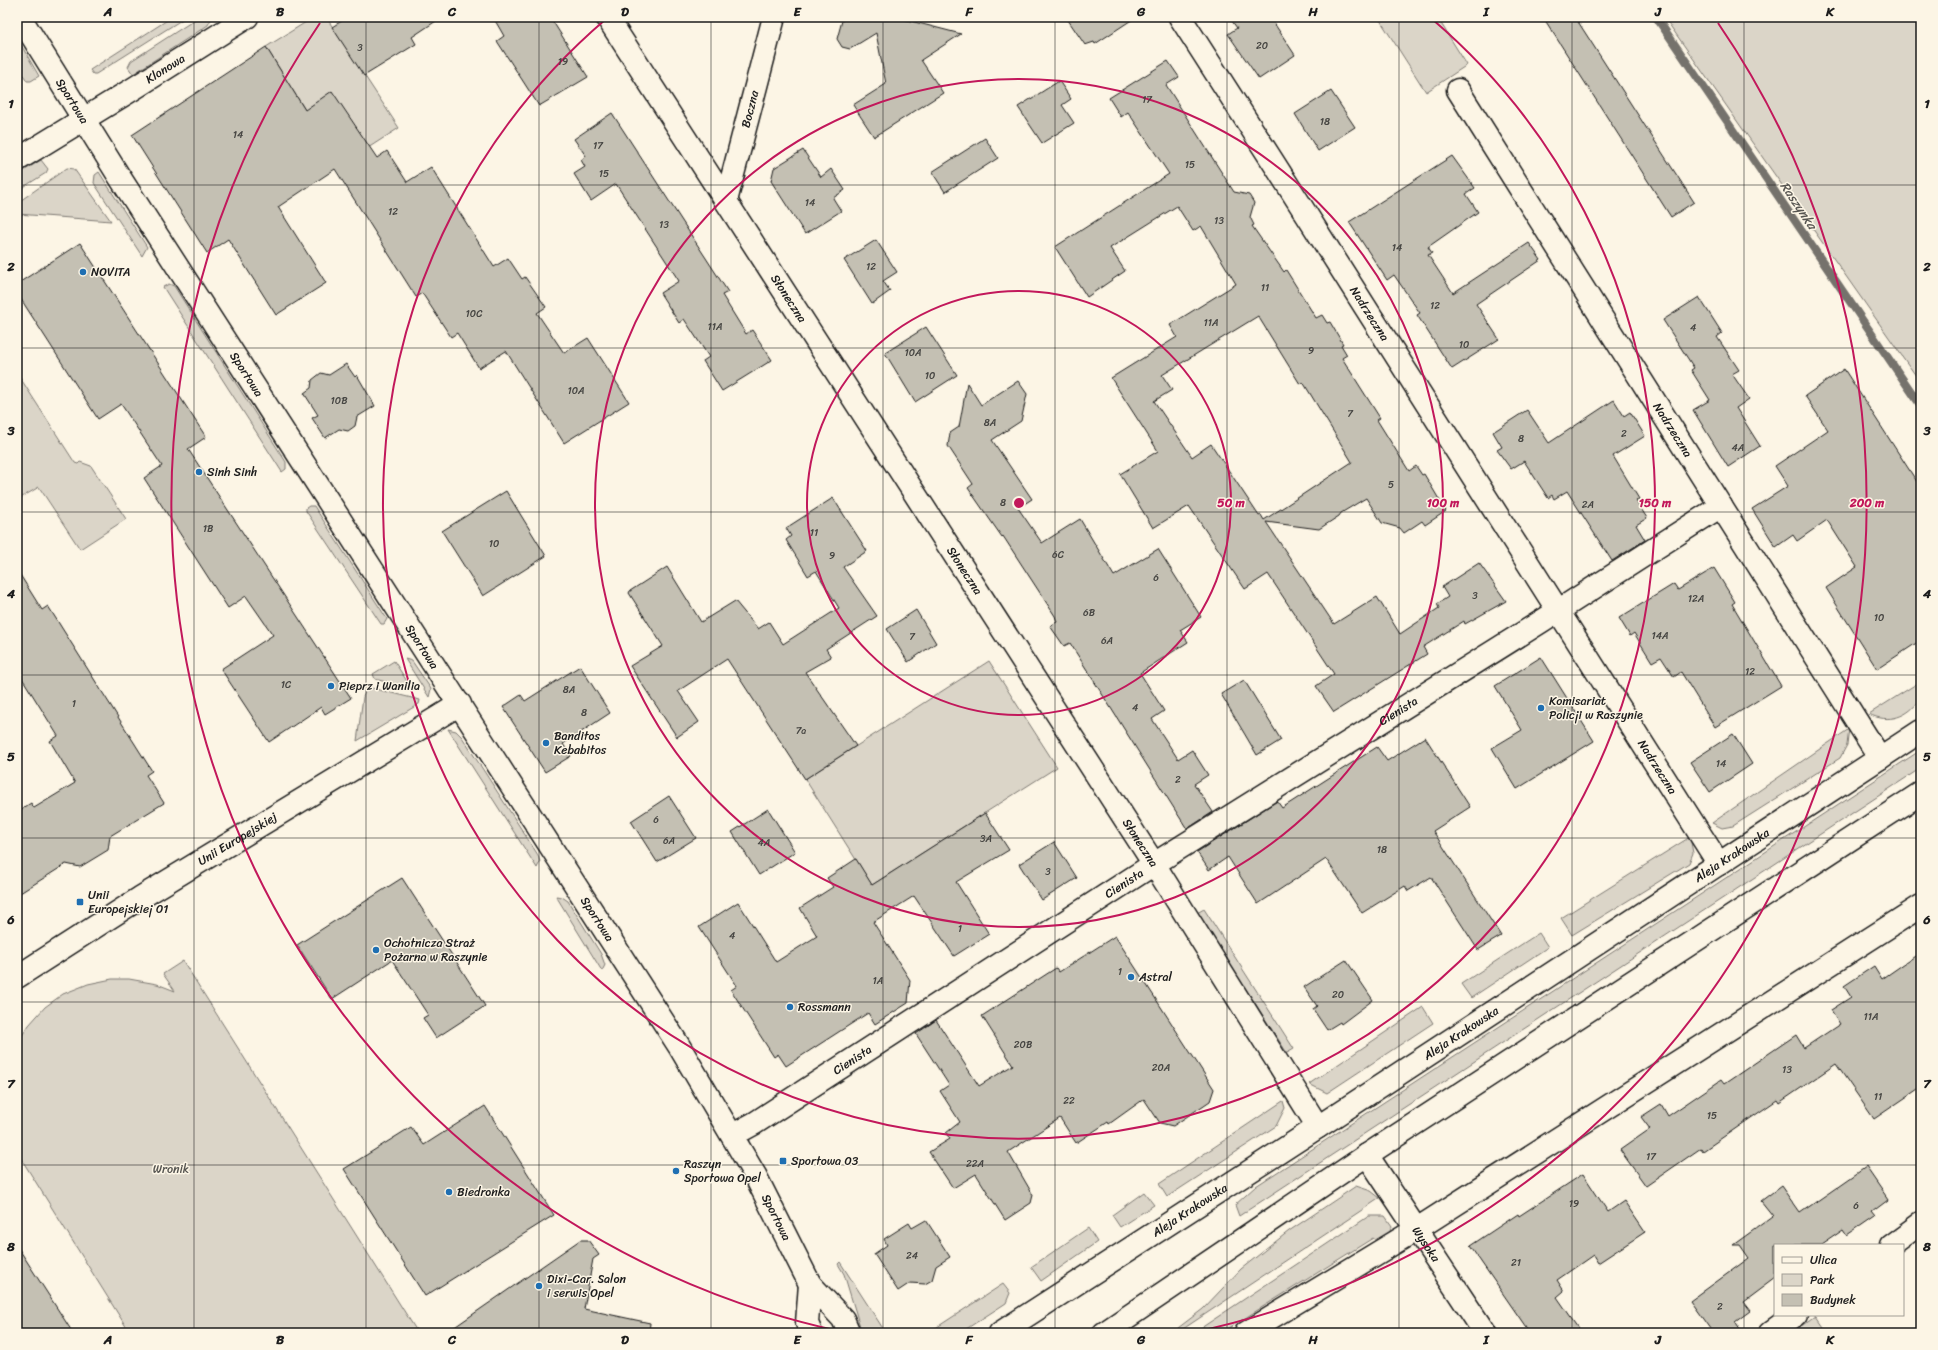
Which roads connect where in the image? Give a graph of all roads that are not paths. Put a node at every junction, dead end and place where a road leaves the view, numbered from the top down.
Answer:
1 (20, 17) edge
2 (247, 17) edge
3 (607, 17) edge
4 (774, 17) edge
5 (1180, 17) edge
6 (1458, 90) dead end
7 (84, 120) junction
8 (17, 160) edge
9 (726, 201) junction
10 (1721, 506) junction
11 (1558, 611) junction
12 (460, 704) junction
13 (1921, 731) edge
14 (1880, 758) junction
15 (1921, 793) edge
16 (1154, 864) junction
17 (1719, 864) junction
18 (1921, 906) edge
19 (17, 977) edge
20 (1318, 1127) junction
21 (733, 1135) junction
22 (1367, 1155) junction
23 (1921, 1223) edge
24 (1417, 1229) junction
25 (1892, 1244) edge
26 (810, 1284) junction
27 (1795, 1316) edge
28 (811, 1333) edge
29 (849, 1333) edge
30 (1000, 1333) edge
31 (1104, 1333) edge
32 (1246, 1333) edge
33 (1485, 1333) edge
34 (1771, 1333) edge

1 - 7 street, Sportowa
2 - 7 street, Klonowa
3 - 9 street, Słoneczna
4 - 9 street, Boczna
5 - 11 street, Nadrzeczna
6 - 10 street, Nadrzeczna
7 - 8 street, Klonowa
7 - 12 street, Sportowa
9 - 16 street, Słoneczna
10 - 11 street
10 - 14 street, Nadrzeczna
11 - 16 street, Cienista
11 - 17 street, Nadrzeczna
12 - 19 street, Unii Europejskiej
12 - 21 street, Sportowa
13 - 14 street, Aleja Krakowska
14 - 17 street, Aleja Krakowska
15 - 22 street
16 - 20 street, Słoneczna
16 - 21 street, Cienista
17 - 20 street, Aleja Krakowska
18 - 24 street
20 - 30 street, Aleja Krakowska
21 - 26 street, Sportowa
22 - 24 street, Wysoka
22 - 31 street
23 - 25 street
24 - 32 street
24 - 33 street, Wysoka
26 - 28 street
26 - 29 street, Sportowa
27 - 34 street

